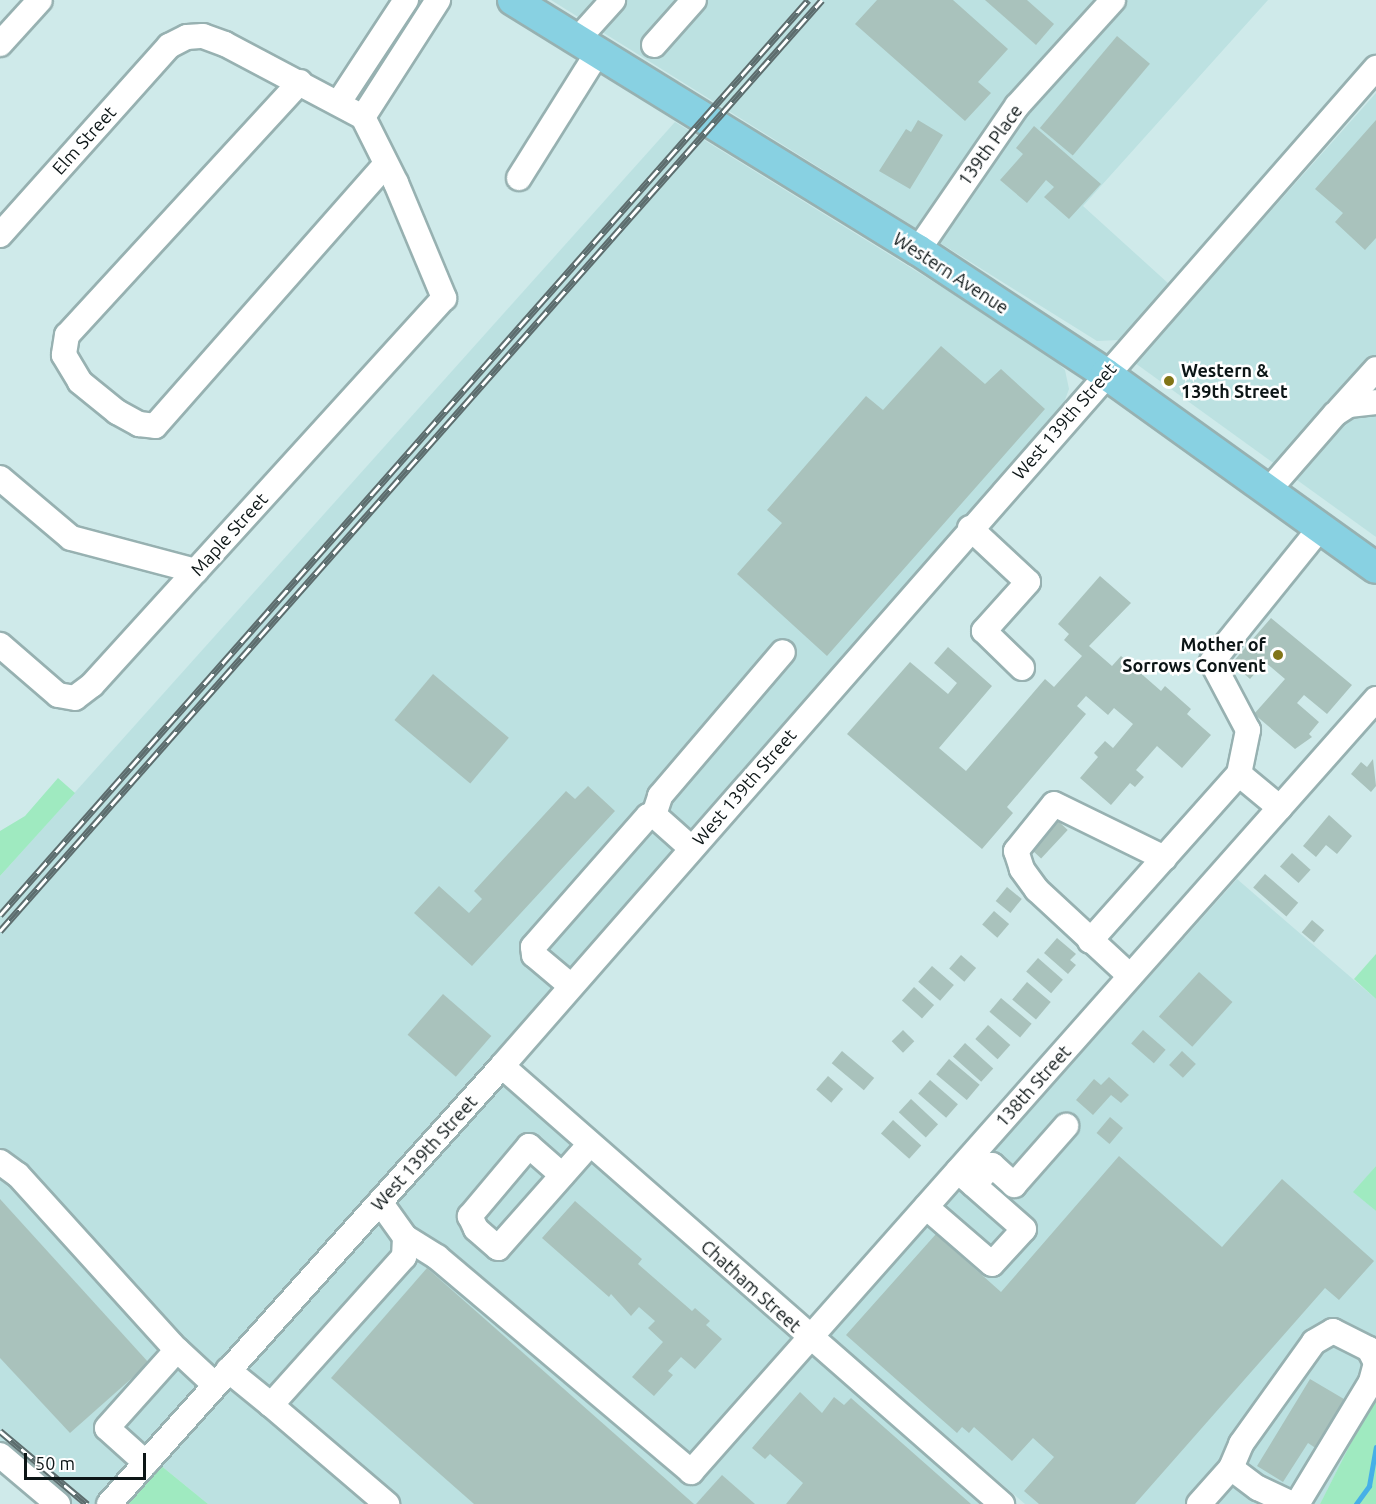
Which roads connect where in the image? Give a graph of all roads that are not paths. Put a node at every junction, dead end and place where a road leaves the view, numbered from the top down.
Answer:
1 (40, 0) edge
2 (406, 0) edge
3 (438, 0) edge
4 (513, 0) edge
5 (613, 0) edge
6 (694, 0) edge
7 (1113, 0) edge
8 (0, 44) edge
9 (654, 45) dead end
10 (587, 46) junction
11 (1376, 68) edge
12 (300, 82) junction
13 (339, 102) junction
14 (363, 117) junction
15 (386, 164) junction
16 (519, 178) dead end
17 (0, 235) edge
18 (918, 250) junction
19 (1376, 369) edge
20 (1106, 374) junction
21 (1376, 402) edge
22 (1335, 414) junction
23 (0, 478) edge
24 (1268, 491) junction
25 (970, 528) junction
26 (1320, 528) junction
27 (1376, 568) edge
28 (196, 571) junction
29 (0, 645) edge
30 (783, 652) dead end
31 (1022, 668) dead end
32 (1376, 699) edge
33 (1239, 774) junction
34 (1280, 808) junction
35 (654, 815) junction
36 (692, 848) junction
37 (1164, 858) junction
38 (1090, 941) junction
39 (1131, 976) junction
40 (571, 986) junction
41 (502, 1066) junction
42 (1066, 1126) dead end
43 (590, 1143) junction
44 (0, 1162) edge
45 (562, 1175) dead end
46 (966, 1178) junction
47 (380, 1202) junction
48 (926, 1207) junction
49 (405, 1237) junction
50 (809, 1338) junction
51 (177, 1350) junction
52 (222, 1377) junction
53 (271, 1405) junction
54 (0, 1455) edge
55 (146, 1463) junction
56 (1231, 1468) junction
57 (1251, 1496) edge
58 (58, 1504) edge
59 (109, 1504) edge
60 (387, 1504) edge
61 (1002, 1504) edge
62 (1199, 1504) edge
63 (1292, 1504) edge
64 (1297, 1504) edge

1 - 8 street
2 - 13 street
3 - 14 street
4 - 10 main road, Western Avenue
5 - 10 street
6 - 9 street
7 - 18 street, 139th Place
10 - 16 street
10 - 18 main road, Western Avenue
11 - 20 street, West 139th Street
12 - 13 street
12 - 15 street
12 - 17 street, Elm Street
13 - 14 street
14 - 15 street
15 - 28 street, Maple Street
18 - 20 main road, Western Avenue
19 - 22 street
20 - 24 main road, Western Avenue
20 - 25 street, West 139th Street
21 - 22 street
22 - 24 street
23 - 28 street
24 - 26 main road, Western Avenue
25 - 31 street
25 - 36 street, West 139th Street
26 - 27 main road, Western Avenue
26 - 33 street
28 - 29 street, Maple Street
30 - 35 street
32 - 34 street, 138th Street
33 - 34 street
33 - 37 street
34 - 39 street, 138th Street
35 - 36 street
35 - 40 street
36 - 40 street, West 139th Street
37 - 38 street
37 - 38 street
38 - 39 street
39 - 46 street, 138th Street
40 - 41 street, West 139th Street
41 - 43 street, Chatham Street
41 - 47 street, West 139th Street
42 - 46 street
43 - 45 street
43 - 50 street, Chatham Street
44 - 51 street
46 - 48 street, 138th Street
46 - 48 street
47 - 49 street
47 - 52 street, West 139th Street
48 - 50 street, 138th Street
49 - 50 street, 138th Street
49 - 53 street
50 - 61 street, Chatham Street
51 - 52 street
51 - 55 street
52 - 53 street
52 - 55 street, West 139th Street
53 - 60 street
54 - 58 street
55 - 59 street, West 139th Street
56 - 57 street
56 - 62 street
56 - 64 street
57 - 63 street

